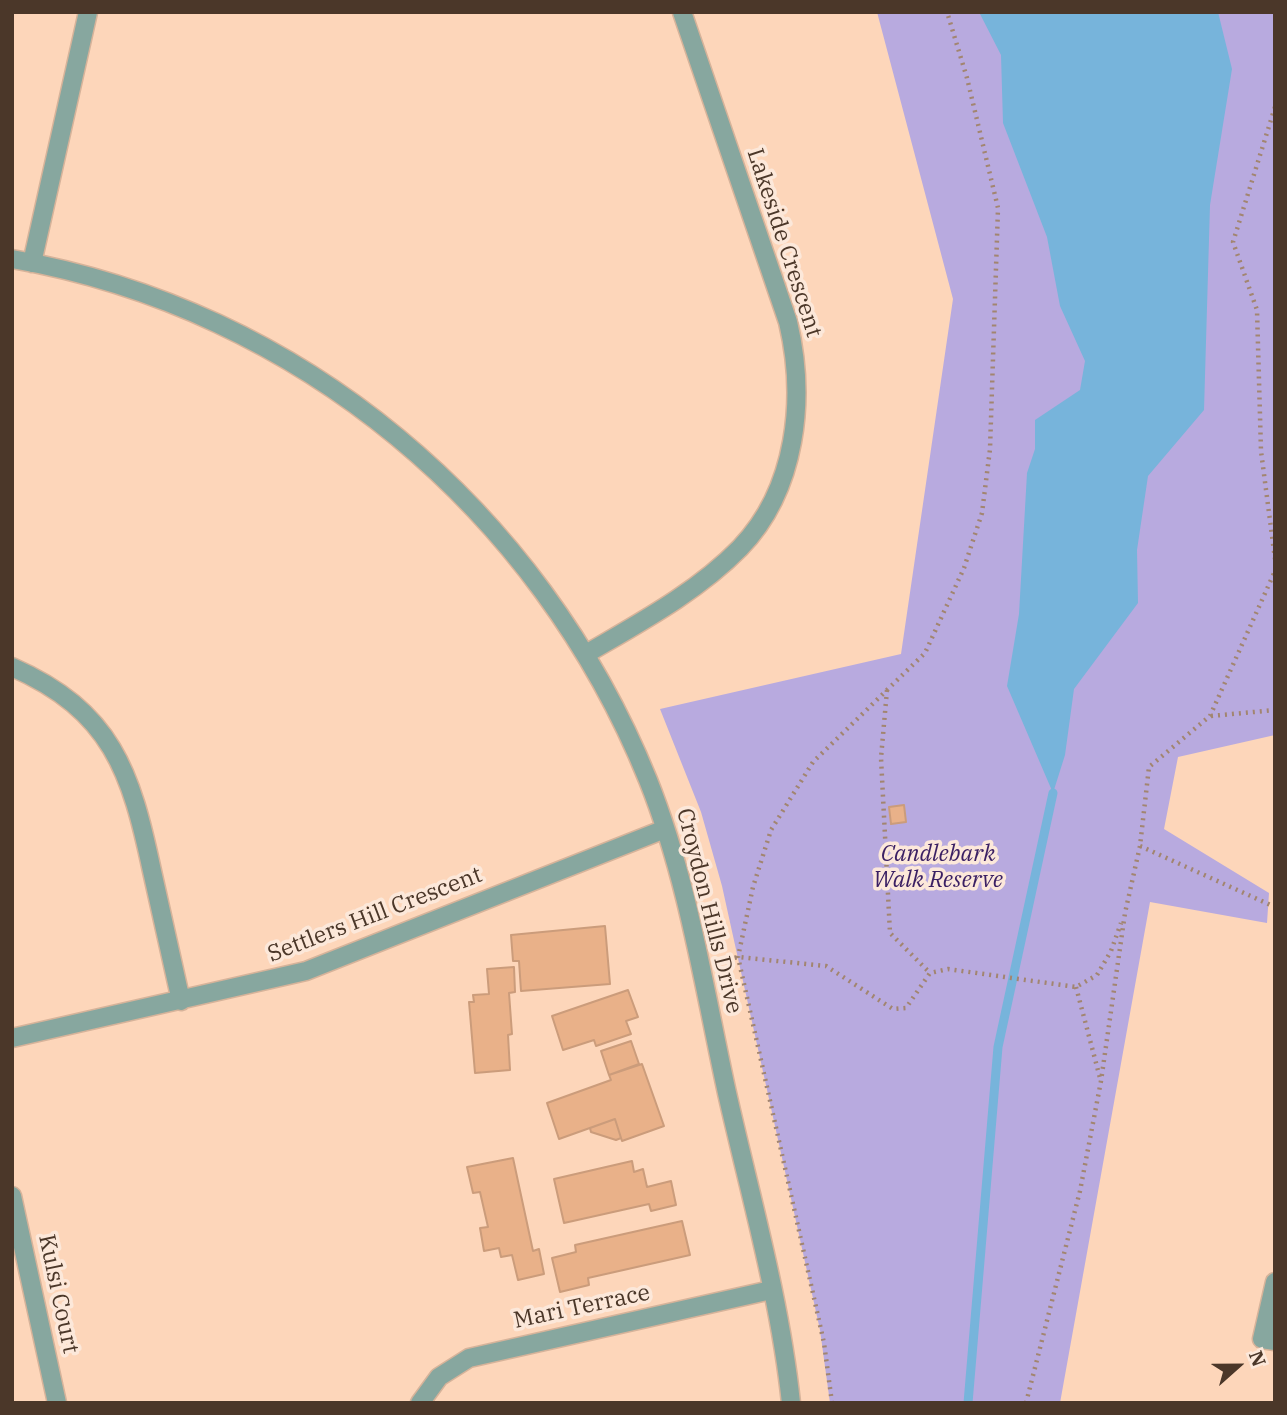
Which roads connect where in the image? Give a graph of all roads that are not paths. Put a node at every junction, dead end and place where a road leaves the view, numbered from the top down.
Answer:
1 (88, 12) edge
2 (682, 12) edge
3 (12, 259) edge
4 (32, 263) junction
5 (586, 654) junction
6 (12, 667) edge
7 (665, 829) junction
8 (181, 1001) junction
9 (12, 1038) edge
10 (12, 1196) edge
11 (1275, 1282) edge
12 (771, 1290) junction
13 (1275, 1341) edge
14 (57, 1403) edge
15 (420, 1403) edge
16 (791, 1403) edge

1 - 4 street
2 - 5 street, Lakeside Crescent
3 - 4 street, Croydon Hills Drive
4 - 5 street, Croydon Hills Drive
5 - 7 street, Croydon Hills Drive
6 - 8 street
7 - 8 street, Settlers Hill Crescent
7 - 12 street, Croydon Hills Drive
8 - 9 street, Settlers Hill Crescent
10 - 14 street, Kulsi Court
11 - 13 street
12 - 15 street, Mari Terrace
12 - 16 street, Croydon Hills Drive

